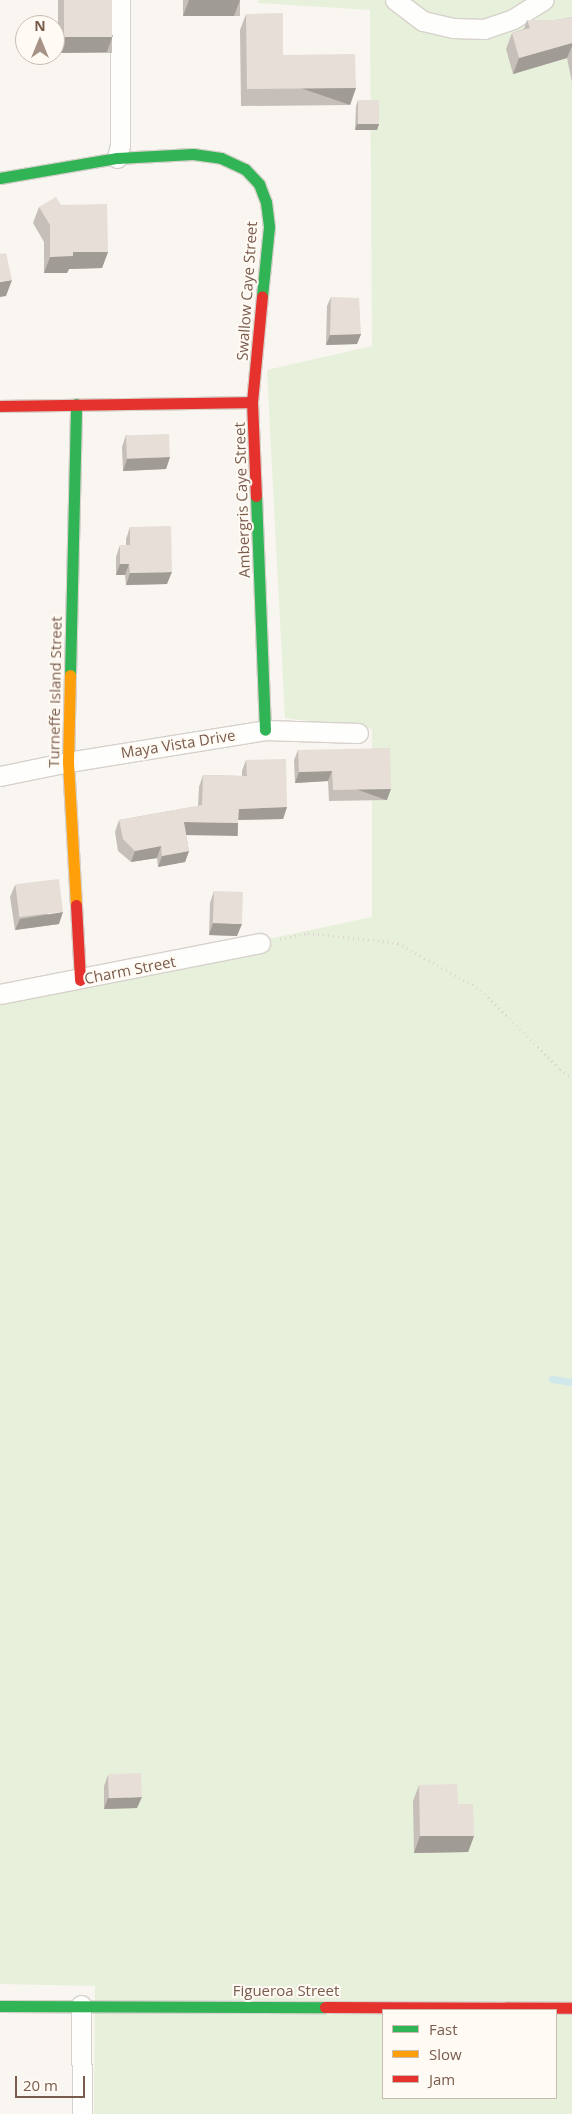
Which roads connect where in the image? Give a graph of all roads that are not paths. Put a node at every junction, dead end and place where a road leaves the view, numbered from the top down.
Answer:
1 (120, 0) edge
2 (394, 0) edge
3 (544, 0) edge
4 (117, 158) junction
5 (0, 178) edge
6 (252, 402) junction
7 (76, 404) junction
8 (0, 406) edge
9 (265, 730) junction
10 (358, 733) dead end
11 (68, 762) junction
12 (0, 776) edge
13 (260, 943) road end
14 (80, 980) junction
15 (0, 994) edge
16 (81, 2005) junction
17 (0, 2006) edge
18 (572, 2008) edge
19 (82, 2114) edge

1 - 4 street
2 - 3 street
4 - 5 street, Swallow Caye Street
4 - 6 street, Swallow Caye Street
6 - 7 street, Ambergris Caye Street
6 - 9 street, Ambergris Caye Street
7 - 8 street, Ambergris Caye Street
7 - 11 street, Turneffe Island Street
9 - 10 street, Maya Vista Drive
9 - 11 street, Maya Vista Drive
11 - 12 street, Maya Vista Drive
11 - 14 street, Turneffe Island Street
13 - 14 street, Charm Street
14 - 15 street, Charm Street
16 - 17 street, Figueroa Street
16 - 18 street, Figueroa Street
16 - 19 street

